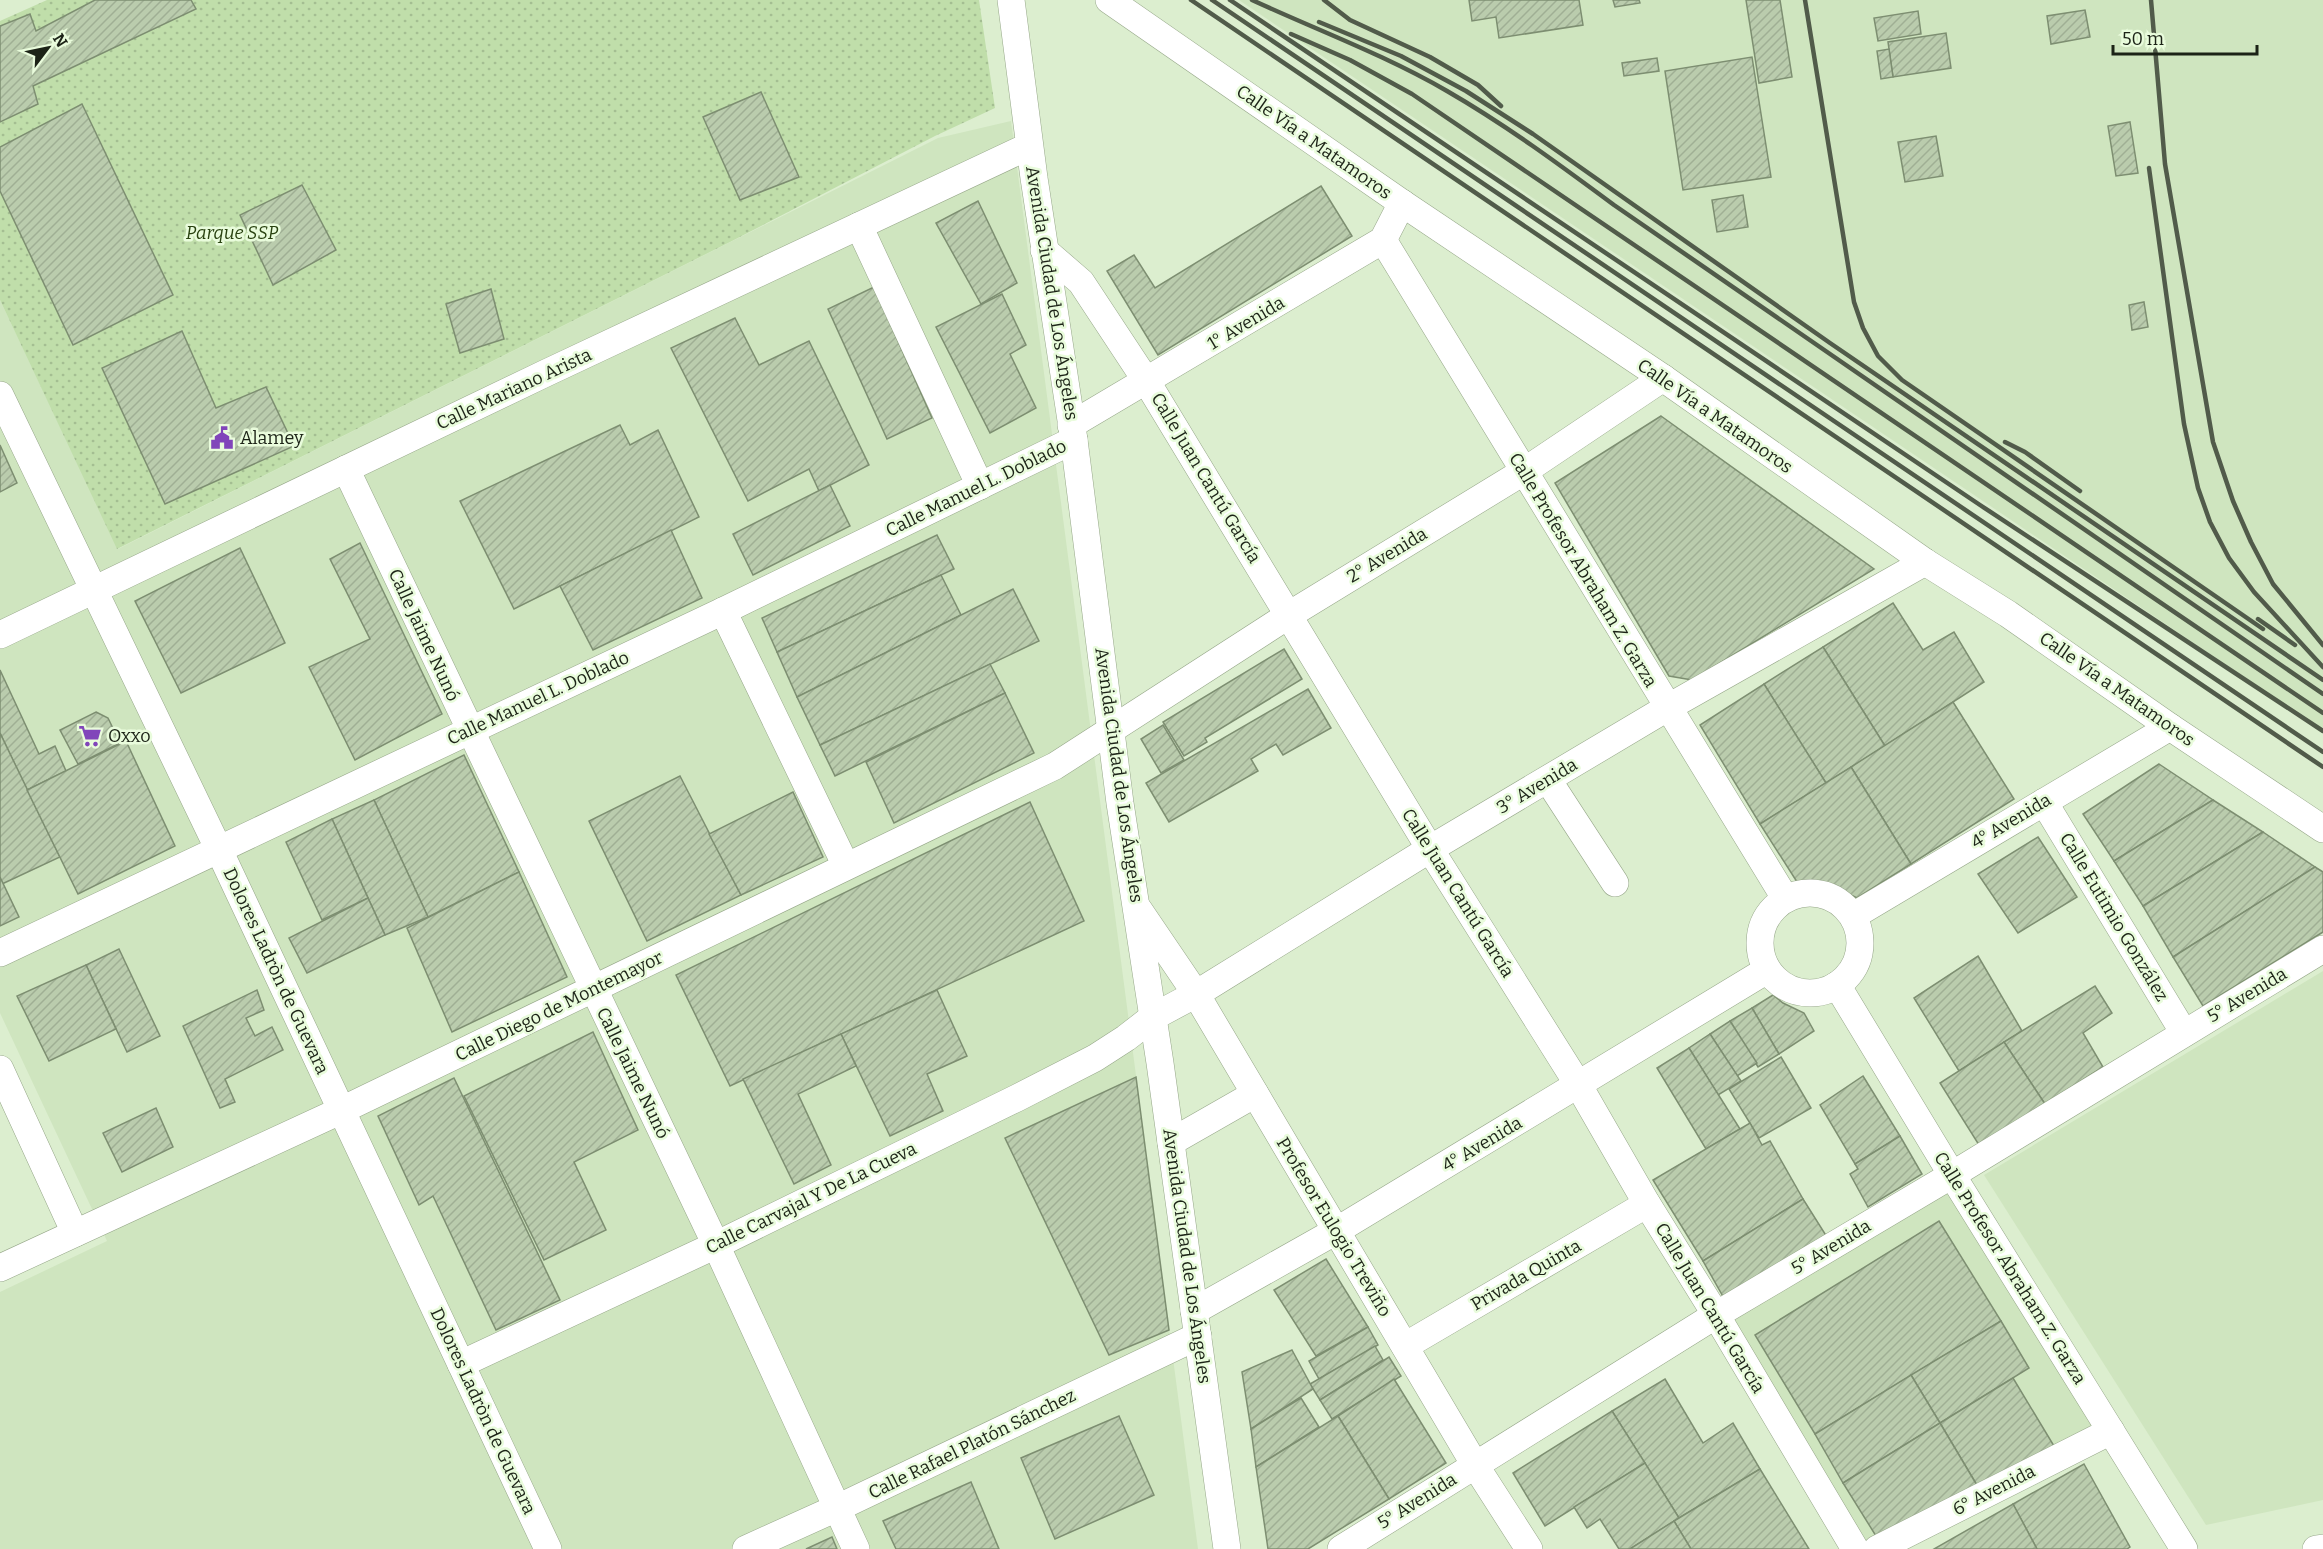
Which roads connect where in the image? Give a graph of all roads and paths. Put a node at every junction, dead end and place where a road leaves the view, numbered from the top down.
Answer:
1 (1011, 0) edge
2 (1109, 0) edge
3 (1029, 146) junction
4 (1402, 203) junction
5 (859, 226) junction
6 (1383, 240) junction
7 (1044, 250) junction
8 (1663, 378) junction
9 (1147, 382) junction
10 (0, 395) edge
11 (1073, 433) junction
12 (346, 469) junction
13 (1523, 472) junction
14 (980, 486) junction
15 (1925, 562) junction
16 (93, 589) junction
17 (723, 611) junction
18 (1289, 615) junction
19 (0, 635) edge
20 (1667, 708) junction
21 (2170, 727) junction
22 (469, 730) junction
23 (1111, 730) junction
24 (1548, 780) junction
25 (2044, 802) junction
26 (2323, 829) edge
27 (1430, 849) junction
28 (219, 850) junction
29 (846, 866) junction
30 (1615, 883) dead end
31 (1785, 898) junction
32 (1137, 906) junction
33 (1853, 916) junction
34 (2323, 949) edge
35 (0, 953) edge
36 (1767, 970) junction
37 (1838, 985) junction
38 (593, 990) junction
39 (1196, 994) junction
40 (1154, 1017) junction
41 (2184, 1033) junction
42 (0, 1070) edge
43 (1579, 1086) junction
44 (1255, 1094) junction
45 (342, 1110) junction
46 (1171, 1142) junction
47 (1952, 1175) junction
48 (1647, 1204) junction
49 (1336, 1231) junction
50 (75, 1233) junction
51 (716, 1245) junction
52 (0, 1268) edge
53 (1716, 1315) junction
54 (1196, 1324) junction
55 (1405, 1346) junction
56 (461, 1364) junction
57 (2111, 1431) junction
58 (1474, 1465) junction
59 (837, 1508) junction
60 (2323, 1548) edge
61 (548, 1549) edge
62 (746, 1549) edge
63 (856, 1549) edge
64 (1227, 1549) edge
65 (1341, 1549) edge
66 (1529, 1549) edge
67 (1855, 1549) edge
68 (1877, 1549) edge
69 (2184, 1549) edge
70 (2316, 1549) edge

1 - 3 street, Avenida Ciudad de Los Ángeles
2 - 4 street, Calle Vía a Matamoros
3 - 5 street, Calle Mariano Arista
3 - 7 street, Avenida Ciudad de Los Ángeles
4 - 6 street
4 - 8 street, Calle Vía a Matamoros
5 - 12 street, Calle Mariano Arista
5 - 14 street
6 - 9 street, 1° Avenida
6 - 13 street, Calle Profesor Abraham Z. Garza
7 - 9 street, Calle Juan Cantú García
7 - 11 street, Avenida Ciudad de Los Ángeles
8 - 13 street, 2° Avenida
8 - 15 street, Calle Vía a Matamoros
9 - 11 street, 1° Avenida
9 - 18 street, Calle Juan Cantú García
10 - 16 street, Dolores Ladròn de Guevara
11 - 14 street, Calle Manuel L. Doblado
11 - 23 street, Avenida Ciudad de Los Ángeles
12 - 16 street, Calle Mariano Arista
12 - 22 street, Calle Jaime Nunó
13 - 18 street, 2° Avenida
13 - 20 street, Calle Profesor Abraham Z. Garza
14 - 17 street, Calle Manuel L. Doblado
15 - 20 street, 3° Avenida
15 - 21 street, Calle Vía a Matamoros
16 - 19 street, Calle Mariano Arista
16 - 28 street, Dolores Ladròn de Guevara
17 - 22 street, Calle Manuel L. Doblado
17 - 29 street
18 - 23 street, 2° Avenida
18 - 27 street, Calle Juan Cantú García
20 - 24 street, 3° Avenida
20 - 31 street, Calle Profesor Abraham Z. Garza
21 - 25 street, 4° Avenida
21 - 26 street, Calle Vía a Matamoros
22 - 28 street, Calle Manuel L. Doblado
22 - 38 street, Calle Jaime Nunó
23 - 29 street, Calle Diego de Montemayor
23 - 32 street, Avenida Ciudad de Los Ángeles
24 - 27 street, 3° Avenida
24 - 30 street
25 - 33 street, 4° Avenida
25 - 41 street, Calle Eutimio González
27 - 39 street, 3° Avenida
27 - 43 street, Calle Juan Cantú García
28 - 35 street, Calle Manuel L. Doblado
28 - 45 street, Dolores Ladròn de Guevara
29 - 38 street, Calle Diego de Montemayor
31 - 33 street
31 - 36 street
32 - 39 street, Profesor Eulogio Treviño
32 - 40 street, Avenida Ciudad de Los Ángeles
33 - 37 street
34 - 41 street, 5° Avenida
36 - 37 street
36 - 43 street, 4° Avenida
37 - 47 street, Calle Profesor Abraham Z. Garza
38 - 45 street, Calle Diego de Montemayor
38 - 51 street, Calle Jaime Nunó
39 - 40 street, 3° Avenida
39 - 44 street, Profesor Eulogio Treviño
40 - 46 street, Avenida Ciudad de Los Ángeles
40 - 51 street, Calle Carvajal Y De La Cueva
41 - 47 street, 5° Avenida
42 - 50 street
43 - 48 street, Calle Juan Cantú García
43 - 49 street, 4° Avenida
44 - 46 street
44 - 49 street, Profesor Eulogio Treviño
45 - 50 street, Calle Diego de Montemayor
45 - 56 street, Dolores Ladròn de Guevara
46 - 54 street, Avenida Ciudad de Los Ángeles
47 - 53 street, 5° Avenida
47 - 57 street, Calle Profesor Abraham Z. Garza
48 - 53 street, Calle Juan Cantú García
48 - 55 street, Privada Quinta
49 - 54 street, 4° Avenida
49 - 55 street, Profesor Eulogio Treviño
50 - 52 street, Calle Diego de Montemayor
51 - 56 street, Calle Carvajal Y De La Cueva
51 - 59 street, Calle Jaime Nunó
53 - 58 street, 5° Avenida
53 - 67 street, Calle Juan Cantú García
54 - 59 street, Calle Rafael Platón Sánchez
54 - 64 street, Avenida Ciudad de Los Ángeles
55 - 58 street, Profesor Eulogio Treviño
56 - 61 street, Dolores Ladròn de Guevara
57 - 68 street, 6° Avenida
57 - 69 street, Calle Profesor Abraham Z. Garza
58 - 65 street, 5° Avenida
58 - 66 street, Profesor Eulogio Treviño
59 - 62 street, Calle Rafael Platón Sánchez
59 - 63 street, Calle Jaime Nunó
60 - 70 street

